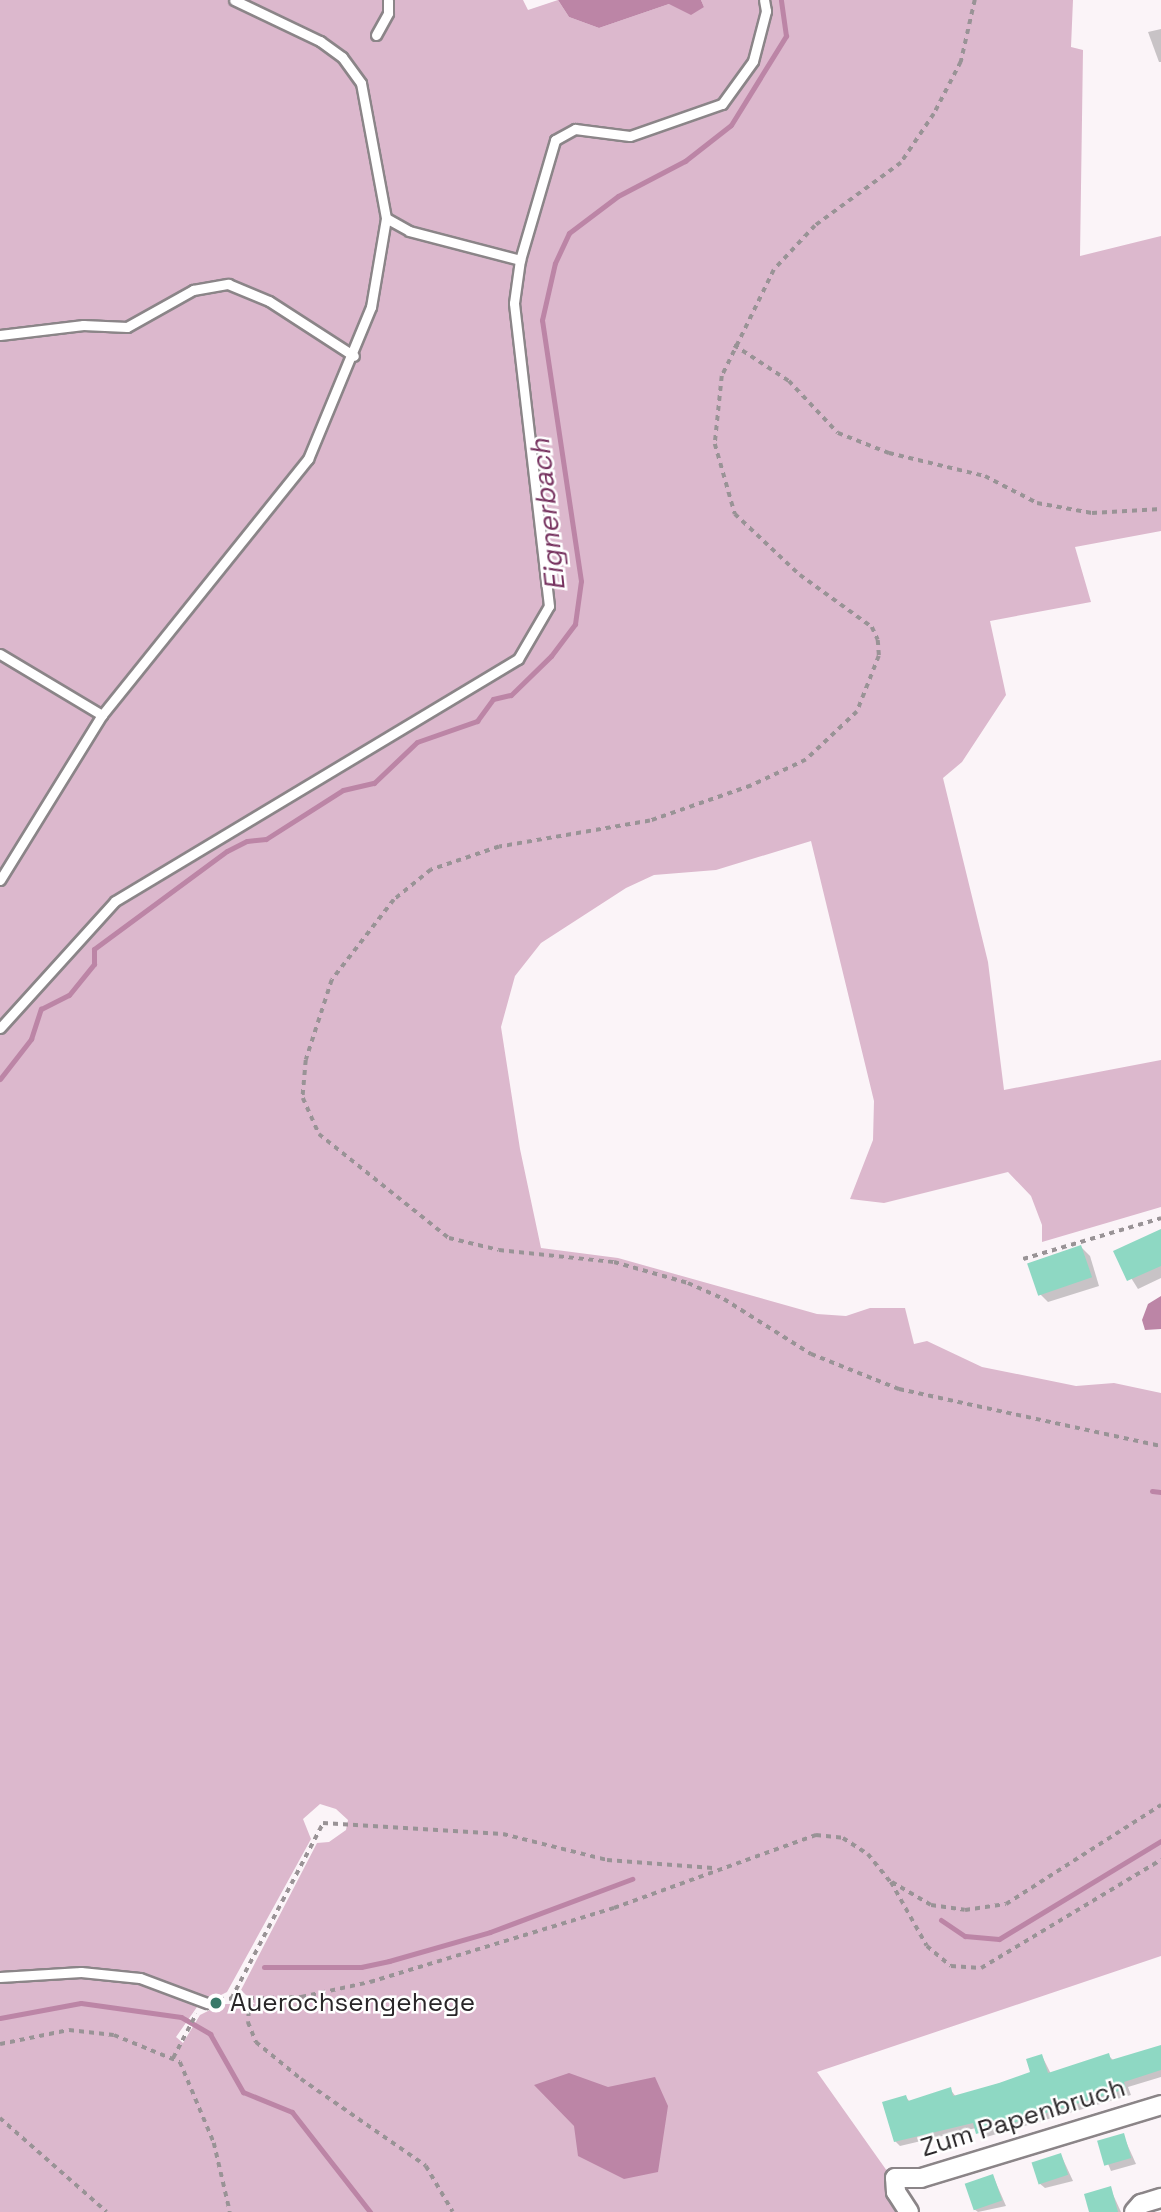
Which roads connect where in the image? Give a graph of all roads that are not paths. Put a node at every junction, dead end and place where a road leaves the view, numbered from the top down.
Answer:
1 (234, 0) edge
2 (388, 0) edge
3 (764, 0) edge
4 (376, 35) dead end
5 (386, 218) junction
6 (520, 260) junction
7 (0, 335) edge
8 (354, 356) junction
9 (0, 654) edge
10 (102, 715) junction
11 (0, 880) edge
12 (0, 1028) edge
13 (0, 1977) edge
14 (207, 2003) road end
15 (1161, 2105) edge
16 (1161, 2198) edge
17 (909, 2212) edge
18 (1134, 2212) edge

1 - 5 lane
2 - 4 lane
3 - 6 lane
5 - 6 lane
5 - 8 lane
6 - 12 lane
7 - 8 lane
8 - 10 lane
9 - 10 lane
10 - 11 lane
13 - 14 lane
15 - 17 street, Zum Papenbruch
16 - 18 street

